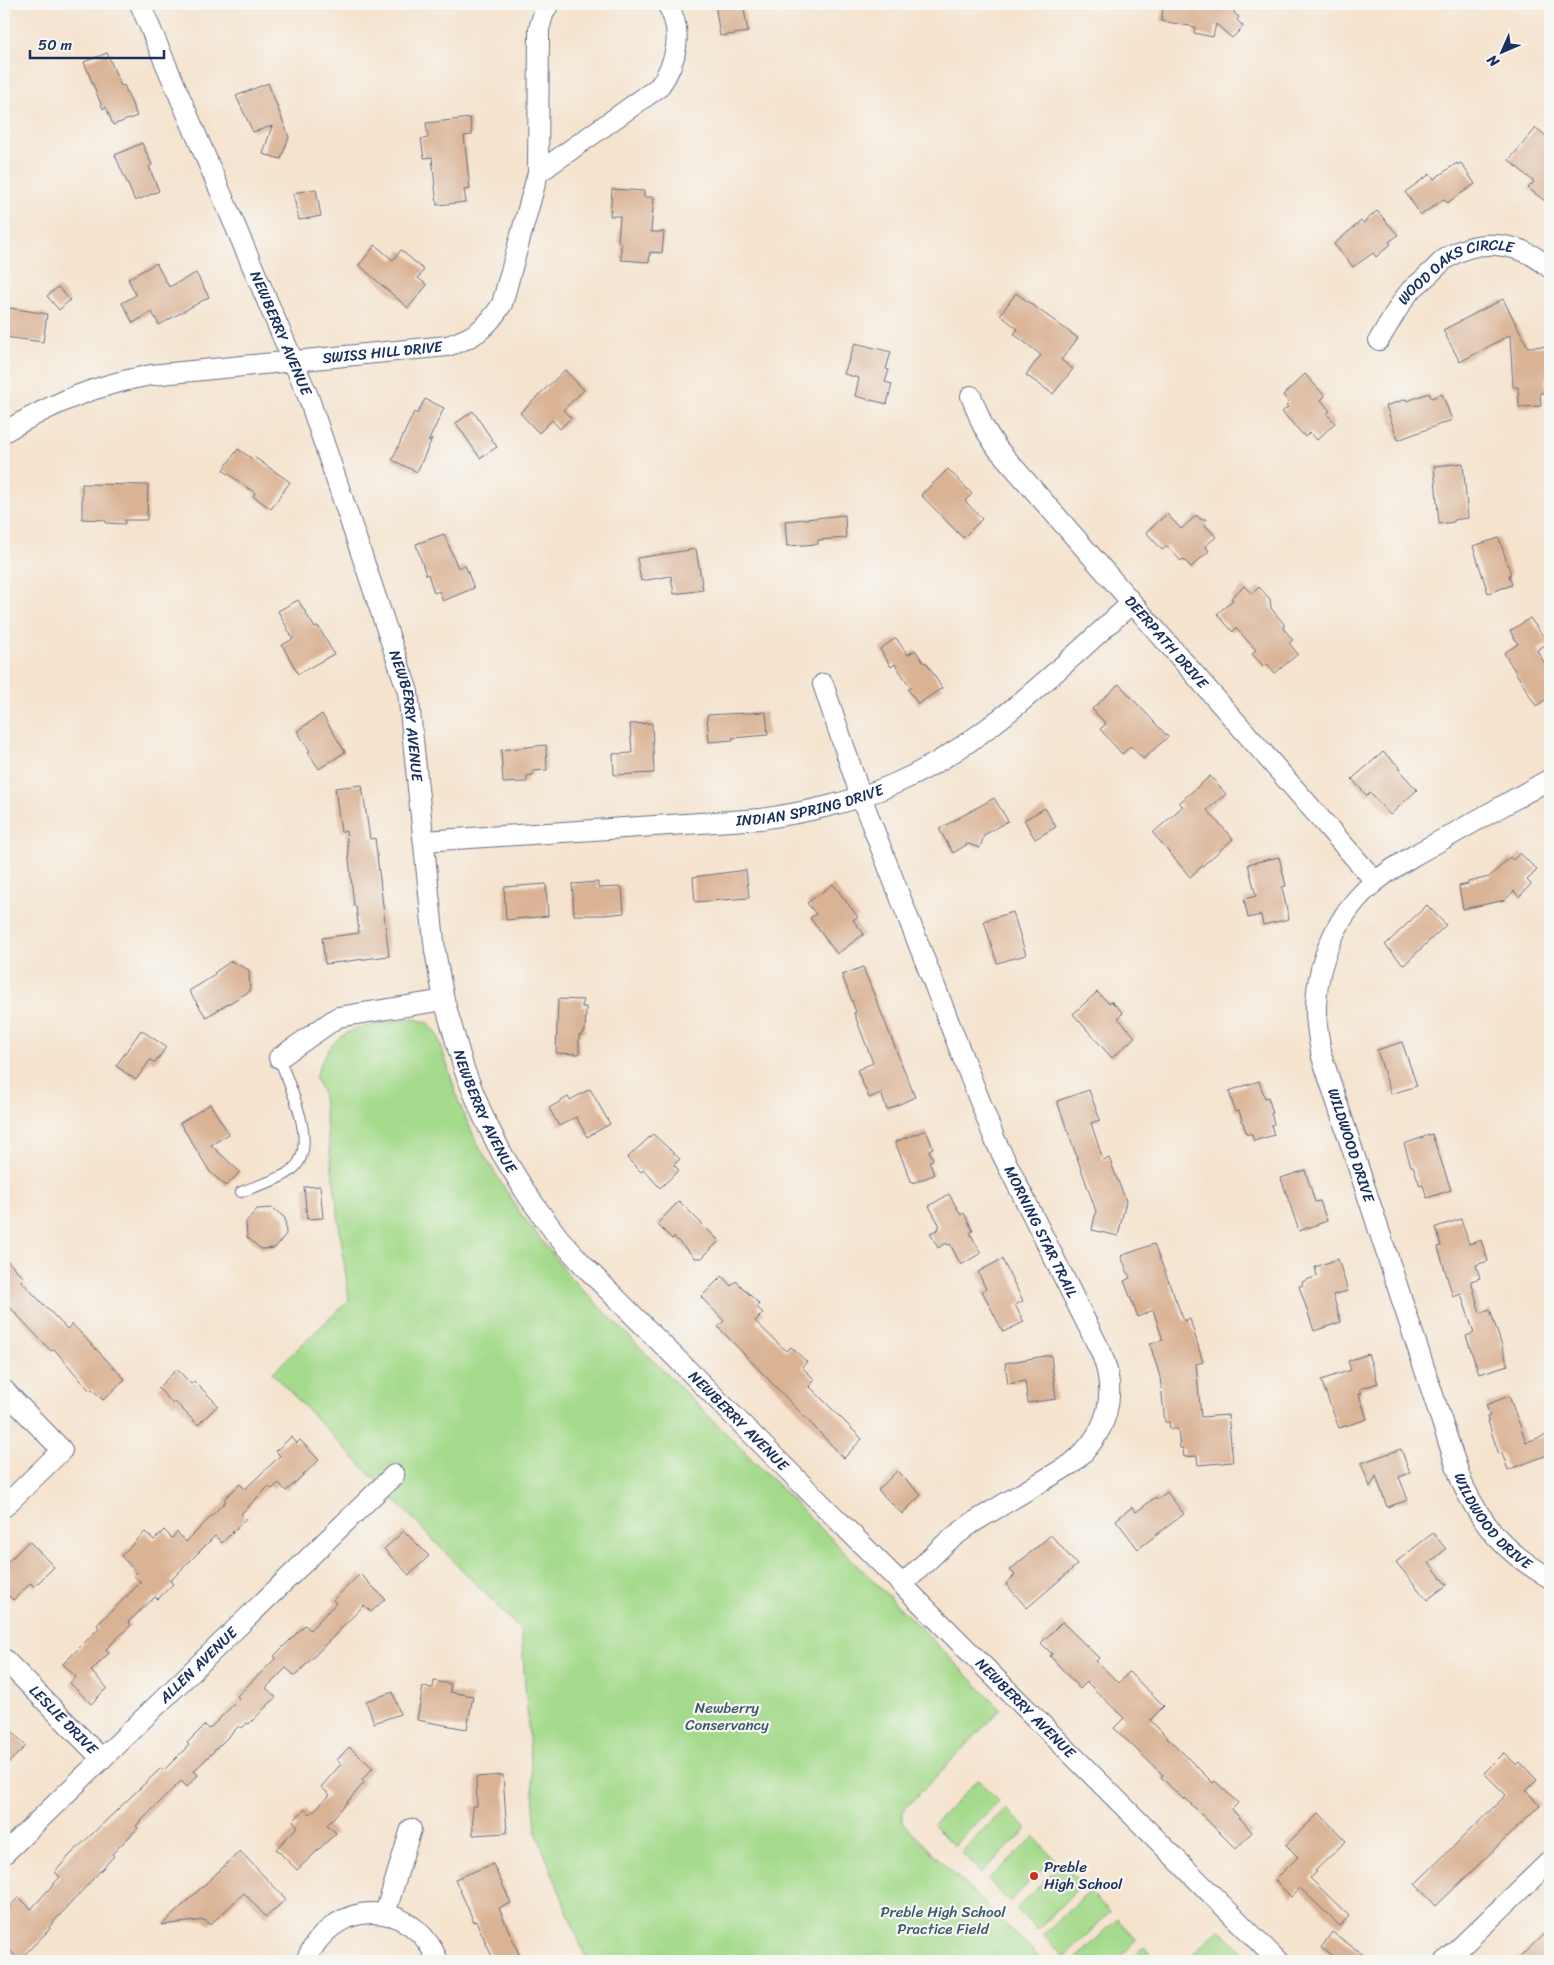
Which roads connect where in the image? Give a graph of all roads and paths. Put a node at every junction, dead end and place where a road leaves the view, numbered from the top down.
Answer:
1 (140, 4) edge
2 (549, 4) edge
3 (667, 4) edge
4 (538, 173) junction
5 (1550, 268) edge
6 (1379, 340) dead end
7 (293, 361) junction
8 (971, 396) dead end
9 (4, 432) edge
10 (1132, 603) junction
11 (823, 684) dead end
12 (1550, 779) edge
13 (861, 797) junction
14 (424, 841) junction
15 (1375, 881) junction
16 (444, 1000) junction
17 (279, 1058) joint
18 (241, 1192) dead end
19 (4, 1390) edge
20 (394, 1475) dead end
21 (4, 1507) edge
22 (1550, 1578) edge
23 (902, 1585) junction
24 (4, 1659) edge
25 (102, 1760) junction
26 (411, 1829) dead end
27 (4, 1854) edge
28 (1550, 1861) edge
29 (385, 1914) junction
30 (306, 1961) edge
31 (438, 1961) edge
32 (1278, 1961) edge
33 (1446, 1961) edge

1 - 7 street, NEWBERRY AVENUE
2 - 4 street, SWISS HILL DRIVE
3 - 4 street
4 - 7 street, SWISS HILL DRIVE
5 - 6 street, WOOD OAKS CIRCLE
7 - 9 street, SWISS HILL DRIVE
7 - 14 street, NEWBERRY AVENUE
8 - 10 street, DEERPATH DRIVE
10 - 13 street, INDIAN SPRING DRIVE
10 - 15 street, DEERPATH DRIVE
11 - 13 street, MORNING STAR TRAIL
12 - 15 street, WILDWOOD DRIVE
13 - 14 street, INDIAN SPRING DRIVE
13 - 23 street, MORNING STAR TRAIL
14 - 16 street, NEWBERRY AVENUE
15 - 22 street, WILDWOOD DRIVE
16 - 17 street
16 - 23 street, NEWBERRY AVENUE
17 - 18 lane
19 - 21 street
20 - 25 street, ALLEN AVENUE
23 - 32 street, NEWBERRY AVENUE
24 - 25 street, LESLIE DRIVE
25 - 27 street, ALLEN AVENUE
26 - 29 street
28 - 33 street
29 - 30 street
29 - 31 street

